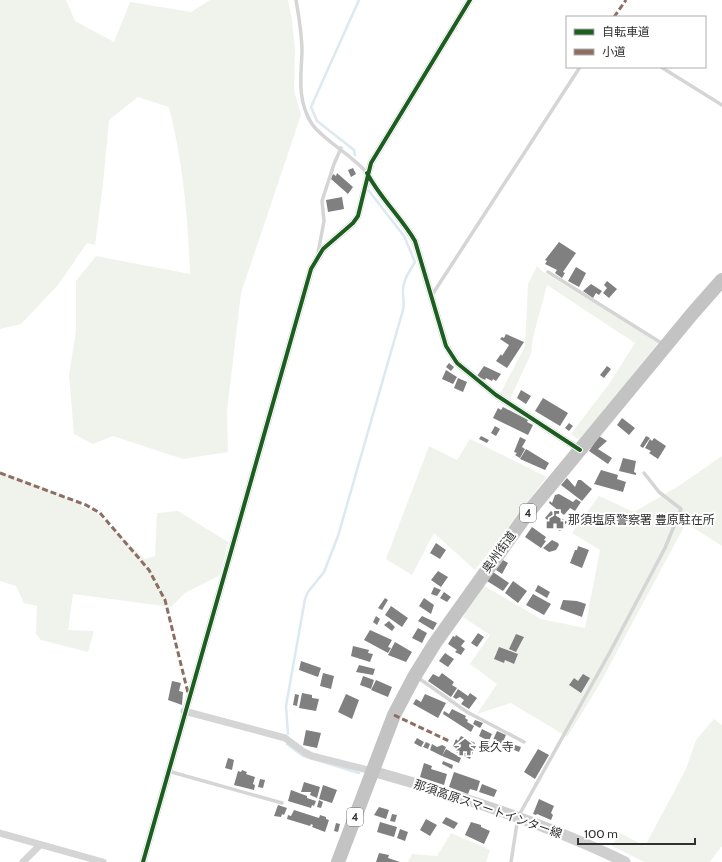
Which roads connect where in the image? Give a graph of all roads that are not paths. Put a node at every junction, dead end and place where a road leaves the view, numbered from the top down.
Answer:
1 (296, 0) edge
2 (470, 0) edge
3 (579, 68) edge
4 (663, 68) edge
5 (722, 105) edge
6 (341, 148) junction
7 (367, 173) junction
8 (318, 256) junction
9 (548, 272) dead end
10 (722, 280) edge
11 (431, 296) junction
12 (666, 346) junction
13 (580, 450) junction
14 (644, 473) dead end
15 (415, 675) junction
16 (184, 711) junction
17 (524, 742) dead end
18 (168, 771) junction
19 (372, 771) junction
20 (282, 803) dead end
21 (518, 817) junction
22 (0, 833) edge
23 (40, 845) junction
24 (23, 862) edge
25 (103, 862) edge
26 (143, 862) edge
27 (338, 862) edge
28 (511, 862) edge
29 (625, 862) edge

1 - 6 lane
2 - 7 street
3 - 11 lane
4 - 5 lane
6 - 7 lane
6 - 8 lane
7 - 8 street
7 - 11 street
8 - 16 street
9 - 12 lane
10 - 12 highway, 奥州街道 / 4
11 - 13 street
12 - 13 highway, 奥州街道 / 4
13 - 15 highway, 奥州街道 / 4
14 - 21 lane
15 - 17 lane
15 - 19 highway, 奥州街道 / 4
16 - 18 street
16 - 19 street
18 - 20 lane
18 - 26 street
19 - 21 main road, 那須高原スマートインター線
19 - 27 highway, 奥州街道 / 4
21 - 28 lane
21 - 29 main road, 那須高原スマートインター線
22 - 23 street
23 - 24 street
23 - 25 street

